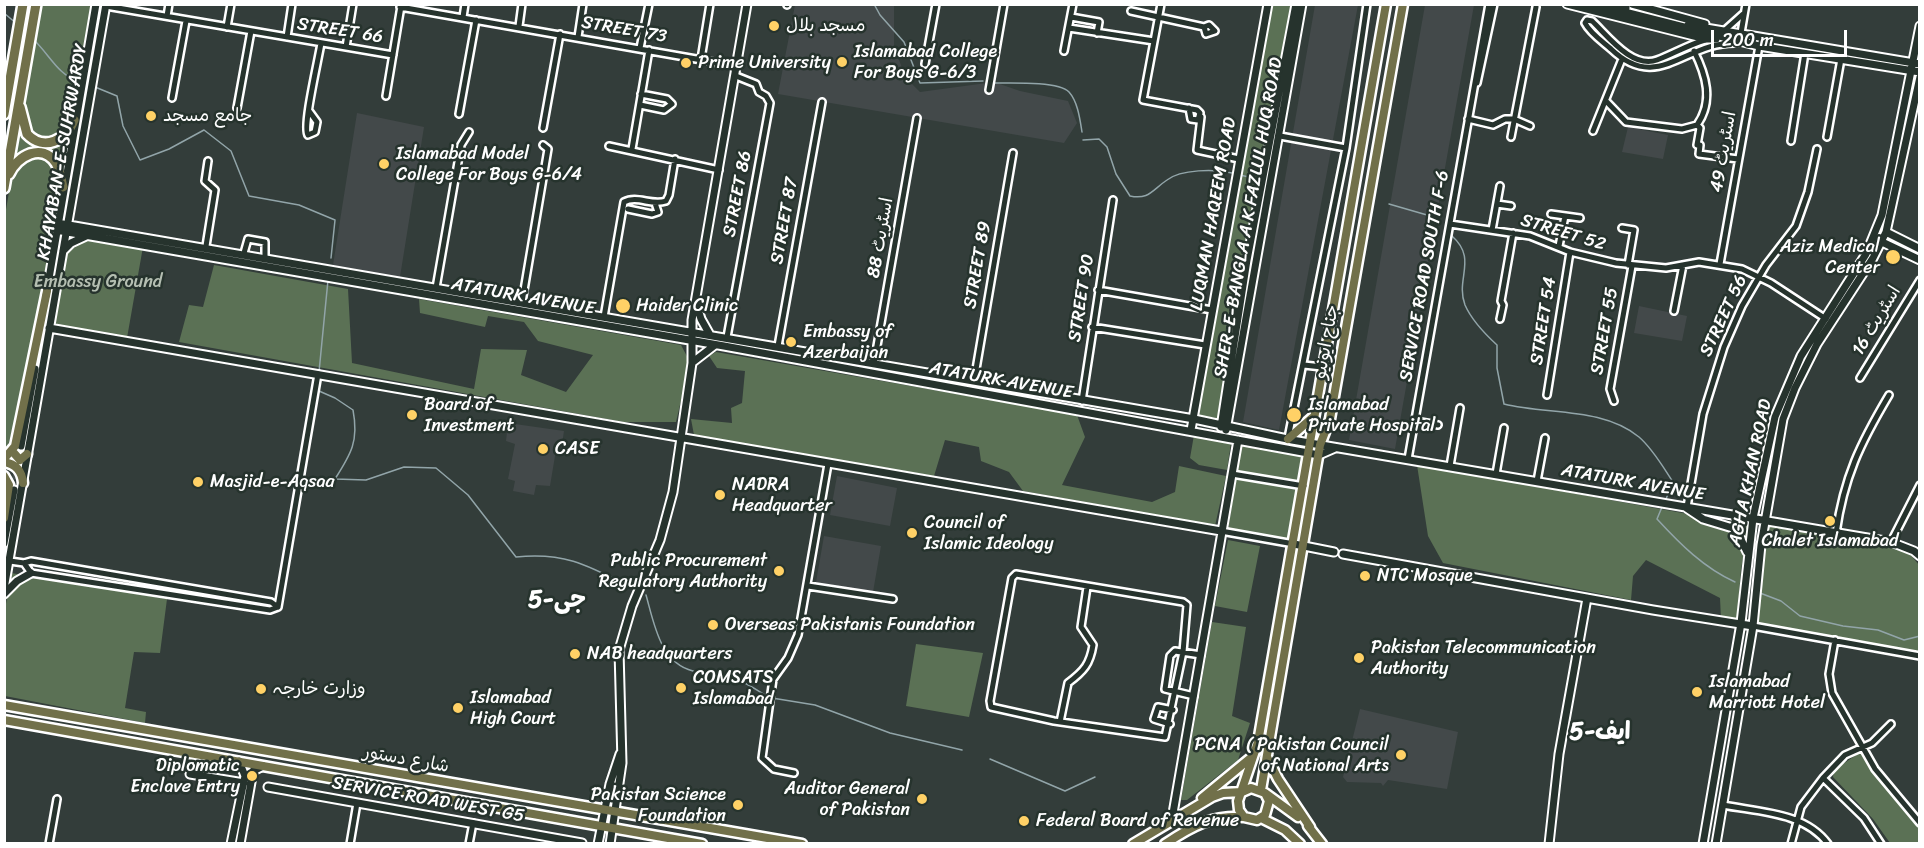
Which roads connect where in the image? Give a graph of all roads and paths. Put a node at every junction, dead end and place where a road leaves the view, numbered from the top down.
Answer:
1 (36, 4) edge
2 (96, 4) edge
3 (169, 4) edge
4 (231, 4) edge
5 (292, 4) edge
6 (353, 4) edge
7 (465, 4) edge
8 (522, 4) edge
9 (583, 4) edge
10 (649, 4) edge
11 (711, 4) edge
12 (747, 4) edge
13 (936, 4) edge
14 (1004, 4) edge
15 (1073, 4) edge
16 (1161, 4) edge
17 (1268, 4) edge
18 (1296, 4) edge
19 (1302, 4) edge
20 (1366, 4) edge
21 (1386, 4) edge
22 (1403, 4) edge
23 (1489, 4) edge
24 (1494, 4) edge
25 (1567, 4) edge
26 (1593, 4) edge
27 (1612, 4) edge
28 (1632, 4) edge
29 (1746, 4) edge
30 (106, 5) edge
31 (1536, 5) edge
32 (401, 6) edge
33 (23, 8) edge
34 (1131, 11) dead end
35 (1744, 13) junction
36 (167, 16) junction
37 (1159, 16) junction
38 (463, 17) junction
39 (1071, 17) junction
40 (476, 20) junction
41 (186, 21) junction
42 (519, 26) junction
43 (1920, 26) edge
44 (227, 27) junction
45 (1204, 27) dead end
46 (1069, 28) junction
47 (252, 31) junction
48 (1097, 33) junction
49 (1741, 33) junction
50 (560, 34) junction
51 (1724, 34) junction
52 (1754, 36) junction
53 (287, 37) junction
54 (578, 37) junction
55 (1706, 39) junction
56 (1154, 41) junction
57 (321, 43) junction
58 (1752, 45) junction
59 (346, 47) junction
60 (639, 48) junction
61 (649, 50) junction
62 (1064, 51) dead end
63 (1694, 51) junction
64 (1805, 53) junction
65 (393, 55) junction
66 (1839, 56) junction
67 (701, 59) junction
68 (1622, 59) junction
69 (86, 62) junction
70 (95, 63) junction
71 (925, 64) dead end
72 (736, 66) junction
73 (1915, 66) edge
74 (1920, 72) edge
75 (736, 76) junction
76 (1920, 77) edge
77 (989, 90) dead end
78 (641, 94) junction
79 (386, 96) dead end
80 (172, 98) dead end
81 (1472, 99) junction
82 (1606, 101) junction
83 (18, 102) junction
84 (822, 102) dead end
85 (639, 105) junction
86 (237, 108) dead end
87 (1189, 108) junction
88 (309, 111) junction
89 (4, 114) edge
90 (459, 114) dead end
91 (1201, 117) junction
92 (917, 118) dead end
93 (1468, 119) junction
94 (1514, 119) junction
95 (74, 120) junction
96 (1530, 126) dead end
97 (1699, 126) junction
98 (543, 128) dead end
99 (1593, 131) dead end
100 (469, 132) dead end
101 (1280, 136) junction
102 (1511, 137) dead end
103 (1827, 137) dead end
104 (1791, 141) dead end
105 (543, 145) dead end
106 (609, 146) dead end
107 (1346, 148) junction
108 (632, 149) junction
109 (1817, 150) dead end
110 (1013, 153) dead end
111 (675, 159) junction
112 (1239, 159) junction
113 (1738, 159) junction
114 (208, 161) dead end
115 (719, 170) junction
116 (5, 184) edge
117 (1500, 186) dead end
118 (63, 187) junction
119 (1113, 200) dead end
120 (655, 203) junction
121 (1497, 204) junction
122 (1511, 206) dead end
123 (628, 209) dead end
124 (1551, 214) dead end
125 (1882, 215) junction
126 (1565, 216) junction
127 (1891, 217) junction
128 (1580, 218) dead end
129 (1450, 224) junction
130 (56, 226) junction
131 (66, 228) junction
132 (1622, 228) dead end
133 (1492, 230) junction
134 (1886, 232) junction
135 (1513, 233) junction
136 (88, 236) junction
137 (1882, 242) junction
138 (206, 246) junction
139 (1558, 246) junction
140 (1920, 249) edge
141 (62, 252) junction
142 (1570, 252) junction
143 (244, 253) junction
144 (265, 257) junction
145 (1920, 260) edge
146 (1720, 264) junction
147 (1630, 265) junction
148 (1683, 265) junction
149 (1759, 276) junction
150 (1920, 280) edge
151 (415, 284) junction
152 (436, 288) junction
153 (1098, 290) junction
154 (46, 291) junction
155 (414, 293) junction
156 (695, 301) junction
157 (522, 302) junction
158 (1212, 310) junction
159 (1674, 311) dead end
160 (604, 317) junction
161 (1824, 318) junction
162 (1500, 319) dead end
163 (1831, 322) junction
164 (1092, 327) junction
165 (49, 328) junction
166 (692, 333) junction
167 (710, 335) junction
168 (727, 337) junction
169 (693, 342) junction
170 (715, 345) junction
171 (1205, 345) junction
172 (778, 346) junction
173 (692, 363) junction
174 (874, 363) junction
175 (1304, 365) junction
176 (1322, 367) junction
177 (318, 374) junction
178 (953, 377) junction
179 (1860, 378) dead end
180 (974, 381) junction
181 (952, 387) junction
182 (1547, 395) dead end
183 (1889, 395) dead end
184 (1082, 401) junction
185 (1614, 401) dead end
186 (1460, 408) dead end
187 (1312, 417) junction
188 (1194, 419) junction
189 (1416, 421) junction
190 (1438, 425) dead end
191 (1224, 426) junction
192 (1504, 428) dead end
193 (1191, 430) junction
194 (682, 436) junction
195 (1222, 436) junction
196 (1545, 438) dead end
197 (1288, 439) junction
198 (1238, 440) junction
199 (1316, 444) junction
200 (21, 446) tunnel mouth
201 (1337, 447) junction
202 (13, 452) junction
203 (27, 454) junction
204 (1314, 454) junction
205 (1408, 459) junction
206 (4, 461) edge
207 (828, 465) junction
208 (1450, 466) junction
209 (1232, 474) junction
210 (1496, 474) junction
211 (4, 476) edge
212 (1537, 481) junction
213 (23, 483) junction
214 (1920, 485) edge
215 (1304, 486) junction
216 (11, 492) junction
217 (1685, 507) junction
218 (4, 518) edge
219 (1753, 518) junction
220 (1765, 520) junction
221 (1221, 531) junction
222 (1836, 534) junction
223 (1891, 542) junction
224 (4, 543) edge
225 (1299, 544) junction
226 (1918, 551) edge
227 (1748, 554) junction
228 (10, 561) junction
229 (24, 563) junction
230 (30, 573) junction
231 (170, 585) junction
232 (808, 586) junction
233 (180, 587) junction
234 (1087, 587) junction
235 (4, 589) edge
236 (168, 593) junction
237 (4, 594) edge
238 (179, 594) junction
239 (1587, 598) junction
240 (893, 599) dead end
241 (278, 607) junction
242 (1741, 623) junction
243 (1753, 626) junction
244 (1835, 640) junction
245 (1183, 652) junction
246 (1201, 655) junction
247 (1920, 656) edge
248 (1176, 693) junction
249 (1194, 696) junction
250 (4, 705) edge
251 (1173, 710) junction
252 (4, 720) edge
253 (1060, 722) junction
254 (1170, 724) junction
255 (1891, 724) dead end
256 (1863, 746) junction
257 (620, 751) junction
258 (1254, 754) junction
259 (1267, 757) junction
260 (239, 761) junction
261 (263, 765) junction
262 (794, 773) dead end
263 (190, 774) dead end
264 (1823, 778) junction
265 (244, 783) junction
266 (268, 787) dead end
267 (1263, 791) junction
268 (1242, 792) junction
269 (57, 799) dead end
270 (357, 803) junction
271 (1712, 803) junction
272 (1723, 805) junction
273 (1191, 808) junction
274 (605, 812) junction
275 (615, 812) junction
276 (1244, 817) junction
277 (1261, 818) junction
278 (1172, 819) junction
279 (1797, 820) junction
280 (1919, 821) edge
281 (472, 823) junction
282 (601, 826) junction
283 (613, 828) junction
284 (1310, 828) junction
285 (750, 839) edge
286 (49, 843) edge
287 (231, 843) edge
288 (240, 843) edge
289 (350, 843) edge
290 (469, 843) edge
291 (582, 843) edge
292 (598, 843) edge
293 (610, 843) edge
294 (702, 843) edge
295 (802, 843) edge
296 (1133, 843) edge
297 (1165, 843) edge
298 (1300, 843) edge
299 (1322, 843) edge
300 (1549, 843) edge
301 (1703, 843) edge
302 (1716, 843) edge
303 (1791, 843) edge
304 (1827, 843) edge
305 (1881, 843) edge

1 - 83 highway
2 - 69 street, KHAYABAN-E-SUHRWARDY
3 - 36 street
4 - 44 street
5 - 53 street
6 - 59 street
7 - 38 street
8 - 42 street
9 - 54 street
10 - 60 street
11 - 67 street
12 - 72 street
13 - 71 street
14 - 77 street
15 - 39 street
16 - 37 street
17 - 112 street, LUQMAN HAQEEM ROAD
18 - 191 street, SHER-E-BANGLA A K FAZLUL HUQ ROAD
19 - 101 street, SHER-E-BANGLA A K FAZLUL HUQ ROAD
20 - 107 street
21 - 176 main road, جناح ایونیو
22 - 199 main road, جناح ایونیو
23 - 81 street, SERVICE ROAD SOUTH F-6
24 - 81 street, SERVICE ROAD SOUTH F-6
25 - 55 street
26 - 51 street
27 - 51 street
28 - 51 street
29 - 35 street
30 - 36 street, STREET 66
30 - 70 street, KHAYABAN-E-SUHRWARDY
31 - 94 street
32 - 38 street, STREET 73
32 - 65 street
33 - 89 highway
34 - 37 street
35 - 49 street
35 - 51 street
36 - 41 street, STREET 66
37 - 45 street
37 - 56 street
38 - 40 street, STREET 73
39 - 46 street
39 - 48 street
40 - 42 street, STREET 73
40 - 90 street
41 - 44 street, STREET 66
41 - 80 street
42 - 50 street, STREET 73
43 - 73 street, AGHA KHAN ROAD
44 - 47 street, STREET 66
46 - 48 street
46 - 62 street
47 - 53 street, STREET 66
47 - 86 street
48 - 56 street
49 - 51 street
49 - 52 street
50 - 54 street, STREET 73
50 - 98 street
51 - 55 street
51 - 58 street
52 - 58 street
52 - 66 street
53 - 57 street, STREET 66
54 - 60 street, STREET 73
55 - 68 street
56 - 87 street
57 - 59 street, STREET 66
57 - 88 street
58 - 63 street
58 - 64 street
58 - 113 street, اسٹریٹ 49
59 - 65 street, STREET 66
60 - 61 street, STREET 73
61 - 67 street, STREET 73
61 - 78 street
63 - 68 street
63 - 97 street
64 - 66 street
64 - 104 street
65 - 79 street
66 - 73 street
66 - 103 street
67 - 72 street, STREET 73
68 - 82 street
69 - 70 street
69 - 95 street, KHAYABAN-E-SUHRWARDY
70 - 131 street, KHAYABAN-E-SUHRWARDY
72 - 75 street
73 - 74 street
73 - 125 street, AGHA KHAN ROAD
75 - 115 street
75 - 168 street, STREET 86
76 - 127 street, AGHA KHAN ROAD
78 - 85 street
78 - 85 street
81 - 93 street, SERVICE ROAD SOUTH F-6
82 - 97 street
82 - 99 street
83 - 95 highway
83 - 116 highway
84 - 172 street, STREET 87
85 - 108 street
87 - 91 street
87 - 91 street
88 - 88 street
91 - 112 street
92 - 174 street, اسٹریٹ 88
93 - 94 street
93 - 129 street, SERVICE ROAD SOUTH F-6
94 - 96 street
94 - 102 street
95 - 118 street, KHAYABAN-E-SUHRWARDY
97 - 113 street
100 - 152 street
101 - 107 street
101 - 191 street, SHER-E-BANGLA A K FAZLUL HUQ ROAD
105 - 157 street
106 - 108 street
107 - 175 street
108 - 111 street
109 - 149 street, STREET 56
110 - 180 street, STREET 89
111 - 115 street
111 - 120 street
112 - 158 street, LUQMAN HAQEEM ROAD
113 - 146 street, اسٹریٹ 49
114 - 138 street
115 - 156 street
116 - 118 highway
117 - 121 street
118 - 130 street, KHAYABAN-E-SUHRWARDY
119 - 153 street, STREET 90
120 - 123 street
120 - 160 street
121 - 122 street
121 - 133 street
124 - 126 street
125 - 127 street
125 - 161 street, AGHA KHAN ROAD
126 - 128 street
126 - 139 street
127 - 134 street, AGHA KHAN ROAD
129 - 133 street, STREET 52
129 - 189 street, SERVICE ROAD SOUTH F-6
130 - 131 street, ATATURK AVENUE
130 - 154 street, KHAYABAN-E-SUHRWARDY
131 - 136 street, ATATURK AVENUE
131 - 138 street, ATATURK AVENUE
131 - 141 street, KHAYABAN-E-SUHRWARDY
132 - 147 street, STREET 55
133 - 135 street, STREET 52
134 - 137 street, AGHA KHAN ROAD
134 - 140 street
135 - 139 street, STREET 52
135 - 162 street
136 - 141 street
136 - 155 street, ATATURK AVENUE
137 - 145 street
137 - 163 street, AGHA KHAN ROAD
138 - 143 street, ATATURK AVENUE
139 - 142 street, STREET 52
141 - 165 street, KHAYABAN-E-SUHRWARDY
142 - 147 street, STREET 52
142 - 182 street, STREET 54
143 - 144 street, ATATURK AVENUE
143 - 144 street
144 - 151 street, ATATURK AVENUE
146 - 148 street, STREET 52
146 - 149 street, STREET 52
147 - 148 street, STREET 52
147 - 185 street, STREET 55
148 - 159 street
149 - 161 street, STREET 52
149 - 217 street, STREET 56
150 - 179 street, اسٹریٹ 16
151 - 152 street, ATATURK AVENUE
151 - 155 street
152 - 157 street, ATATURK AVENUE
153 - 158 street
153 - 164 street, STREET 90
154 - 200 street, KHAYABAN-E-SUHRWARDY
154 - 202 main road
155 - 169 street, ATATURK AVENUE
156 - 166 street
156 - 167 street
157 - 160 street, ATATURK AVENUE
158 - 171 street, LUQMAN HAQEEM ROAD
160 - 166 street, ATATURK AVENUE
161 - 163 street, STREET 52
161 - 219 street, AGHA KHAN ROAD
163 - 220 street, AGHA KHAN ROAD
164 - 171 street
164 - 184 street, STREET 90
165 - 177 street
165 - 203 street, KHAYABAN-E-SUHRWARDY
166 - 167 street, ATATURK AVENUE
166 - 169 street
167 - 168 street, ATATURK AVENUE
168 - 172 street, ATATURK AVENUE
169 - 170 street, ATATURK AVENUE
169 - 173 street
170 - 173 street
170 - 181 street, ATATURK AVENUE
171 - 188 street, LUQMAN HAQEEM ROAD
172 - 174 street, ATATURK AVENUE
173 - 194 street
174 - 178 street, ATATURK AVENUE
175 - 176 street
175 - 197 street
176 - 187 main road, جناح ایونیو
177 - 194 street
177 - 241 street
178 - 180 street, ATATURK AVENUE
178 - 181 street
180 - 184 street, ATATURK AVENUE
181 - 193 street, ATATURK AVENUE
183 - 222 street
184 - 188 street, ATATURK AVENUE
186 - 208 street
187 - 197 main road
187 - 199 main road, جناح ایونیو
188 - 191 street, ATATURK AVENUE
188 - 193 street, LUQMAN HAQEEM ROAD
189 - 190 street
189 - 205 street, SERVICE ROAD SOUTH F-6
191 - 195 street, SHER-E-BANGLA A K FAZLUL HUQ ROAD
191 - 197 street, ATATURK AVENUE
192 - 210 street
193 - 195 street, ATATURK AVENUE
194 - 207 street
194 - 257 street
195 - 198 street, ATATURK AVENUE
196 - 212 street
197 - 199 street, ATATURK AVENUE
198 - 204 street, ATATURK AVENUE
198 - 209 street
199 - 201 street, ATATURK AVENUE
199 - 204 main road, جناح ایونیو
201 - 204 street
201 - 205 street, ATATURK AVENUE
202 - 203 main road
202 - 206 main road
203 - 213 street, KHAYABAN-E-SUHRWARDY
204 - 215 main road, جناح ایونیو
204 - 225 main road, جناح ایونیو
205 - 208 street, ATATURK AVENUE
206 - 213 main road
207 - 221 street
207 - 232 street
208 - 210 street, ATATURK AVENUE
209 - 215 street
209 - 221 street
210 - 212 street, ATATURK AVENUE
211 - 216 main road
212 - 217 street, ATATURK AVENUE
213 - 228 street, KHAYABAN-E-SUHRWARDY
214 - 223 street
215 - 225 main road, جناح ایونیو
216 - 218 main road
216 - 224 street
217 - 219 street, ATATURK AVENUE
217 - 227 street
219 - 220 street, ATATURK AVENUE
219 - 227 street, AGHA KHAN ROAD
220 - 222 street, ATATURK AVENUE
220 - 243 street, AGHA KHAN ROAD
221 - 225 street
221 - 246 street
222 - 223 street, ATATURK AVENUE
223 - 226 street, ATATURK AVENUE
225 - 239 street
225 - 258 main road, جناح ایونیو
225 - 259 main road, جناح ایونیو
227 - 242 street, AGHA KHAN ROAD
228 - 229 street
228 - 235 street, KHAYABAN-E-SUHRWARDY
229 - 230 street
229 - 231 street
230 - 236 street
230 - 237 street
231 - 233 street
231 - 236 street
232 - 240 street
232 - 262 street
233 - 238 street
233 - 241 street
234 - 245 street
234 - 253 street
234 - 253 street
236 - 238 street
238 - 241 street
239 - 242 street
239 - 300 street
242 - 243 street
242 - 271 street, AGHA KHAN ROAD
243 - 244 street
243 - 272 street, AGHA KHAN ROAD
244 - 247 street
244 - 256 street
245 - 246 street
245 - 248 street
245 - 248 street
246 - 249 street
248 - 249 street
248 - 251 street
249 - 278 street
250 - 274 main road, شارع دستور
251 - 254 street
251 - 254 street
252 - 260 main road, شارع دستور
253 - 254 street
255 - 256 street
256 - 264 street
256 - 280 street
257 - 274 street
257 - 275 street
258 - 268 main road, جناح ایونیو
258 - 273 main road
259 - 267 main road, جناح ایونیو
259 - 284 main road
260 - 261 main road, شارع دستور
260 - 265 street
261 - 282 main road, شارع دستور
261 - 288 street
263 - 265 street
264 - 279 street
264 - 305 street
265 - 287 street
266 - 270 street, SERVICE ROAD WEST G5
267 - 268 main road
267 - 277 main road
267 - 284 main road
268 - 273 main road
268 - 276 main road
269 - 286 street
270 - 281 street, SERVICE ROAD WEST G5
270 - 289 street
271 - 272 street
271 - 301 street, AGHA KHAN ROAD
272 - 279 street
272 - 302 street, AGHA KHAN ROAD
273 - 278 main road
274 - 275 main road, شارع دستور
274 - 282 street
275 - 283 street
275 - 285 main road, شارع دستور
276 - 277 main road
276 - 297 main road
277 - 298 main road
278 - 296 main road
279 - 303 street
279 - 304 street
281 - 290 street
281 - 291 street, SERVICE ROAD WEST G5
282 - 283 main road, شارع دستور
282 - 292 street
283 - 293 street
283 - 294 main road, شارع دستور
284 - 299 main road
285 - 295 main road, شارع دستور

